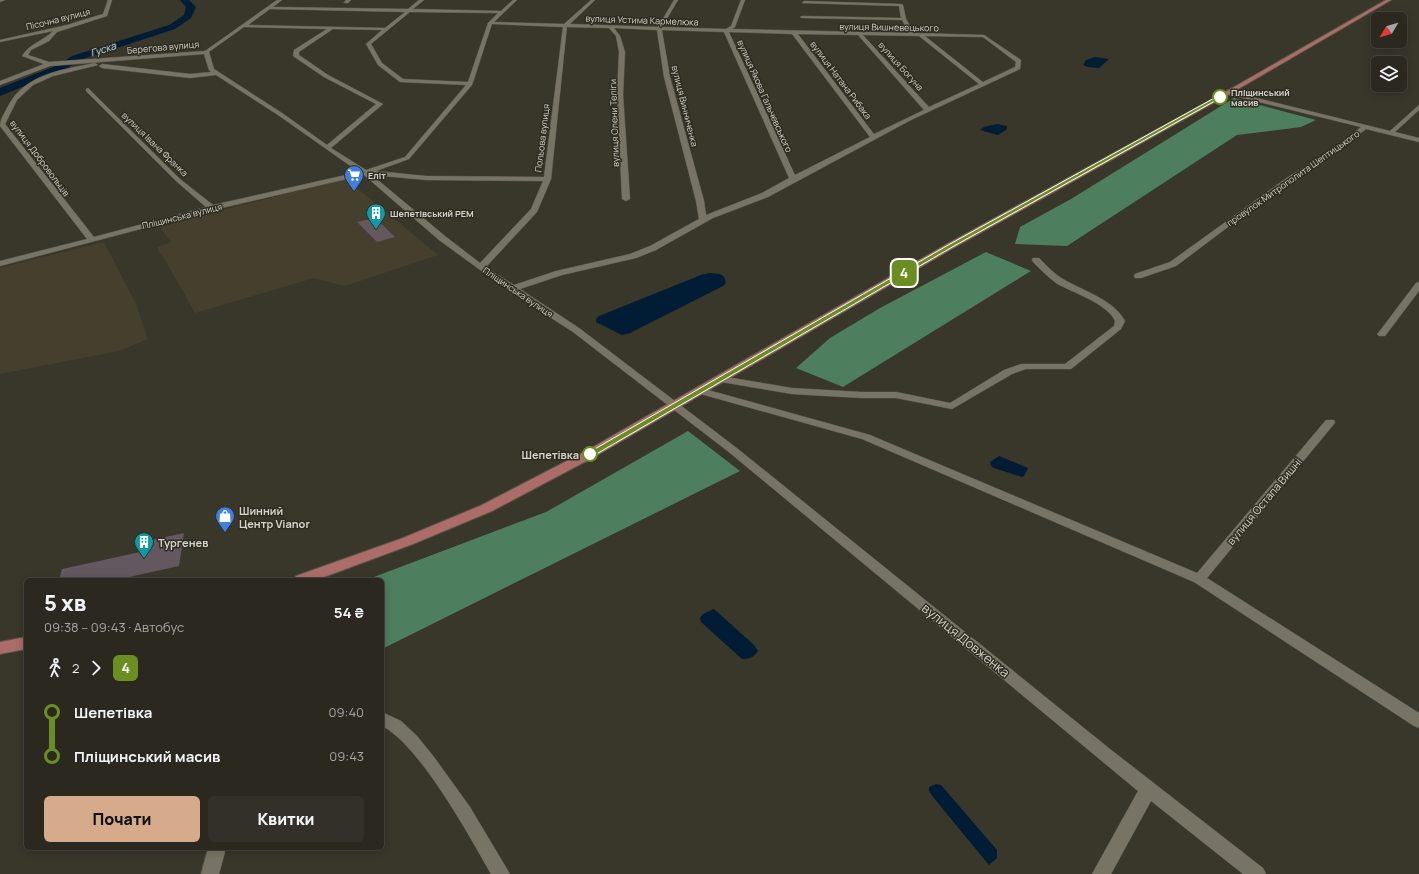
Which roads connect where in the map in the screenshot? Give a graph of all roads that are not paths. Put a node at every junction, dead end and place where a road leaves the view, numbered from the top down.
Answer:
1 (110, 0) edge
2 (280, 0) edge
3 (422, 0) edge
4 (515, 0) edge
5 (593, 0) edge
6 (676, 0) edge
7 (743, 0) edge
8 (1389, 0) edge
9 (804, 1) edge
10 (269, 8) junction
11 (409, 12) junction
12 (501, 12) junction
13 (904, 18) junction
14 (490, 23) junction
15 (68, 26) junction
16 (243, 26) junction
17 (565, 26) junction
18 (610, 27) junction
19 (800, 27) junction
20 (332, 28) junction
21 (387, 29) junction
22 (659, 29) junction
23 (726, 31) junction
24 (860, 34) junction
25 (912, 35) junction
26 (920, 35) junction
27 (0, 41) edge
28 (206, 52) junction
29 (86, 63) junction
30 (49, 64) junction
31 (95, 65) junction
32 (217, 73) junction
33 (0, 82) edge
34 (470, 84) junction
35 (983, 85) junction
36 (88, 90) dead end
37 (1228, 92) junction
38 (1419, 107) edge
39 (928, 110) junction
40 (1365, 127) junction
41 (1391, 133) junction
42 (873, 137) junction
43 (1419, 140) edge
44 (327, 148) junction
45 (365, 172) junction
46 (546, 179) junction
47 (793, 179) junction
48 (626, 198) dead end
49 (212, 208) junction
50 (703, 220) junction
51 (92, 240) junction
52 (1036, 260) dead end
53 (0, 264) edge
54 (481, 267) junction
55 (1138, 276) dead end
56 (1419, 285) edge
57 (512, 289) junction
58 (1382, 334) dead end
59 (721, 379) junction
60 (701, 391) junction
61 (674, 406) junction
62 (1330, 422) dead end
63 (306, 578) edge
64 (1199, 579) junction
65 (24, 643) edge
66 (0, 648) edge
67 (384, 719) edge
68 (1419, 721) edge
69 (1149, 788) junction
70 (216, 850) edge
71 (210, 874) edge
72 (502, 874) edge
73 (1101, 874) edge
74 (1258, 874) edge

1 - 15 street, Пісочна вулиця
2 - 10 street
3 - 11 street
4 - 12 street
5 - 17 street
6 - 22 street
7 - 23 street, вулиця Якова Гальчевського
8 - 37 main road
9 - 13 street
9 - 19 street
10 - 11 street
10 - 16 street
11 - 12 street
11 - 21 street
12 - 14 street
13 - 19 street
13 - 25 street
14 - 17 street, вулиця Устима Кармелюка
14 - 34 street
15 - 27 street, Пісочна вулиця
15 - 30 street
16 - 20 street
16 - 28 street
17 - 18 street, вулиця Устима Кармелюка
17 - 46 street, Польова вулиця
18 - 22 street, вулиця Устима Кармелюка
18 - 48 street, вулиця Олени Теліги
19 - 23 street, вулиця Устима Кармелюка
19 - 24 street, вулиця Вишневецького
19 - 42 street, вулиця Натана Рибака
20 - 21 street
20 - 44 street
21 - 34 street
22 - 23 street, вулиця Устима Кармелюка
22 - 50 street, вулиця Винниченка
23 - 47 street, вулиця Якова Гальчевського
24 - 25 street, вулиця Вишневецького
24 - 39 street, вулиця Богуна
25 - 26 street, вулиця Вишневецького
26 - 35 street
26 - 35 street, вулиця Вишневецького
28 - 29 street, Берегова вулиця
28 - 32 street, Пліщинська вулиця
29 - 30 street, Берегова вулиця
29 - 31 street
30 - 33 street
31 - 32 street
31 - 51 street, вулиця Добровольців
32 - 44 street, Пліщинська вулиця
34 - 45 street
35 - 39 street
36 - 49 street, вулиця Івана Франка
37 - 40 street
37 - 59 main road
38 - 41 street
39 - 42 street
40 - 41 street
40 - 55 street, провулок Митрополита Шептицького
41 - 43 street
42 - 47 street
44 - 45 street, Пліщинська вулиця
45 - 46 street
45 - 49 street, Пліщинська вулиця
45 - 54 street, Пліщинська вулиця
46 - 54 street, Польова вулиця
47 - 50 street
49 - 51 street, Пліщинська вулиця
50 - 57 street
51 - 53 street, Пліщинська вулиця
52 - 59 street
54 - 57 street, Пліщинська вулиця
56 - 58 street
57 - 61 street, Пліщинська вулиця
59 - 60 main road
60 - 61 main road
60 - 64 street
61 - 63 main road
61 - 69 street, вулиця Довженка
62 - 64 street, вулиця Остапа Вишні
64 - 68 street
65 - 66 main road
67 - 72 street
69 - 73 street
69 - 74 street, вулиця Довженка
70 - 71 street

